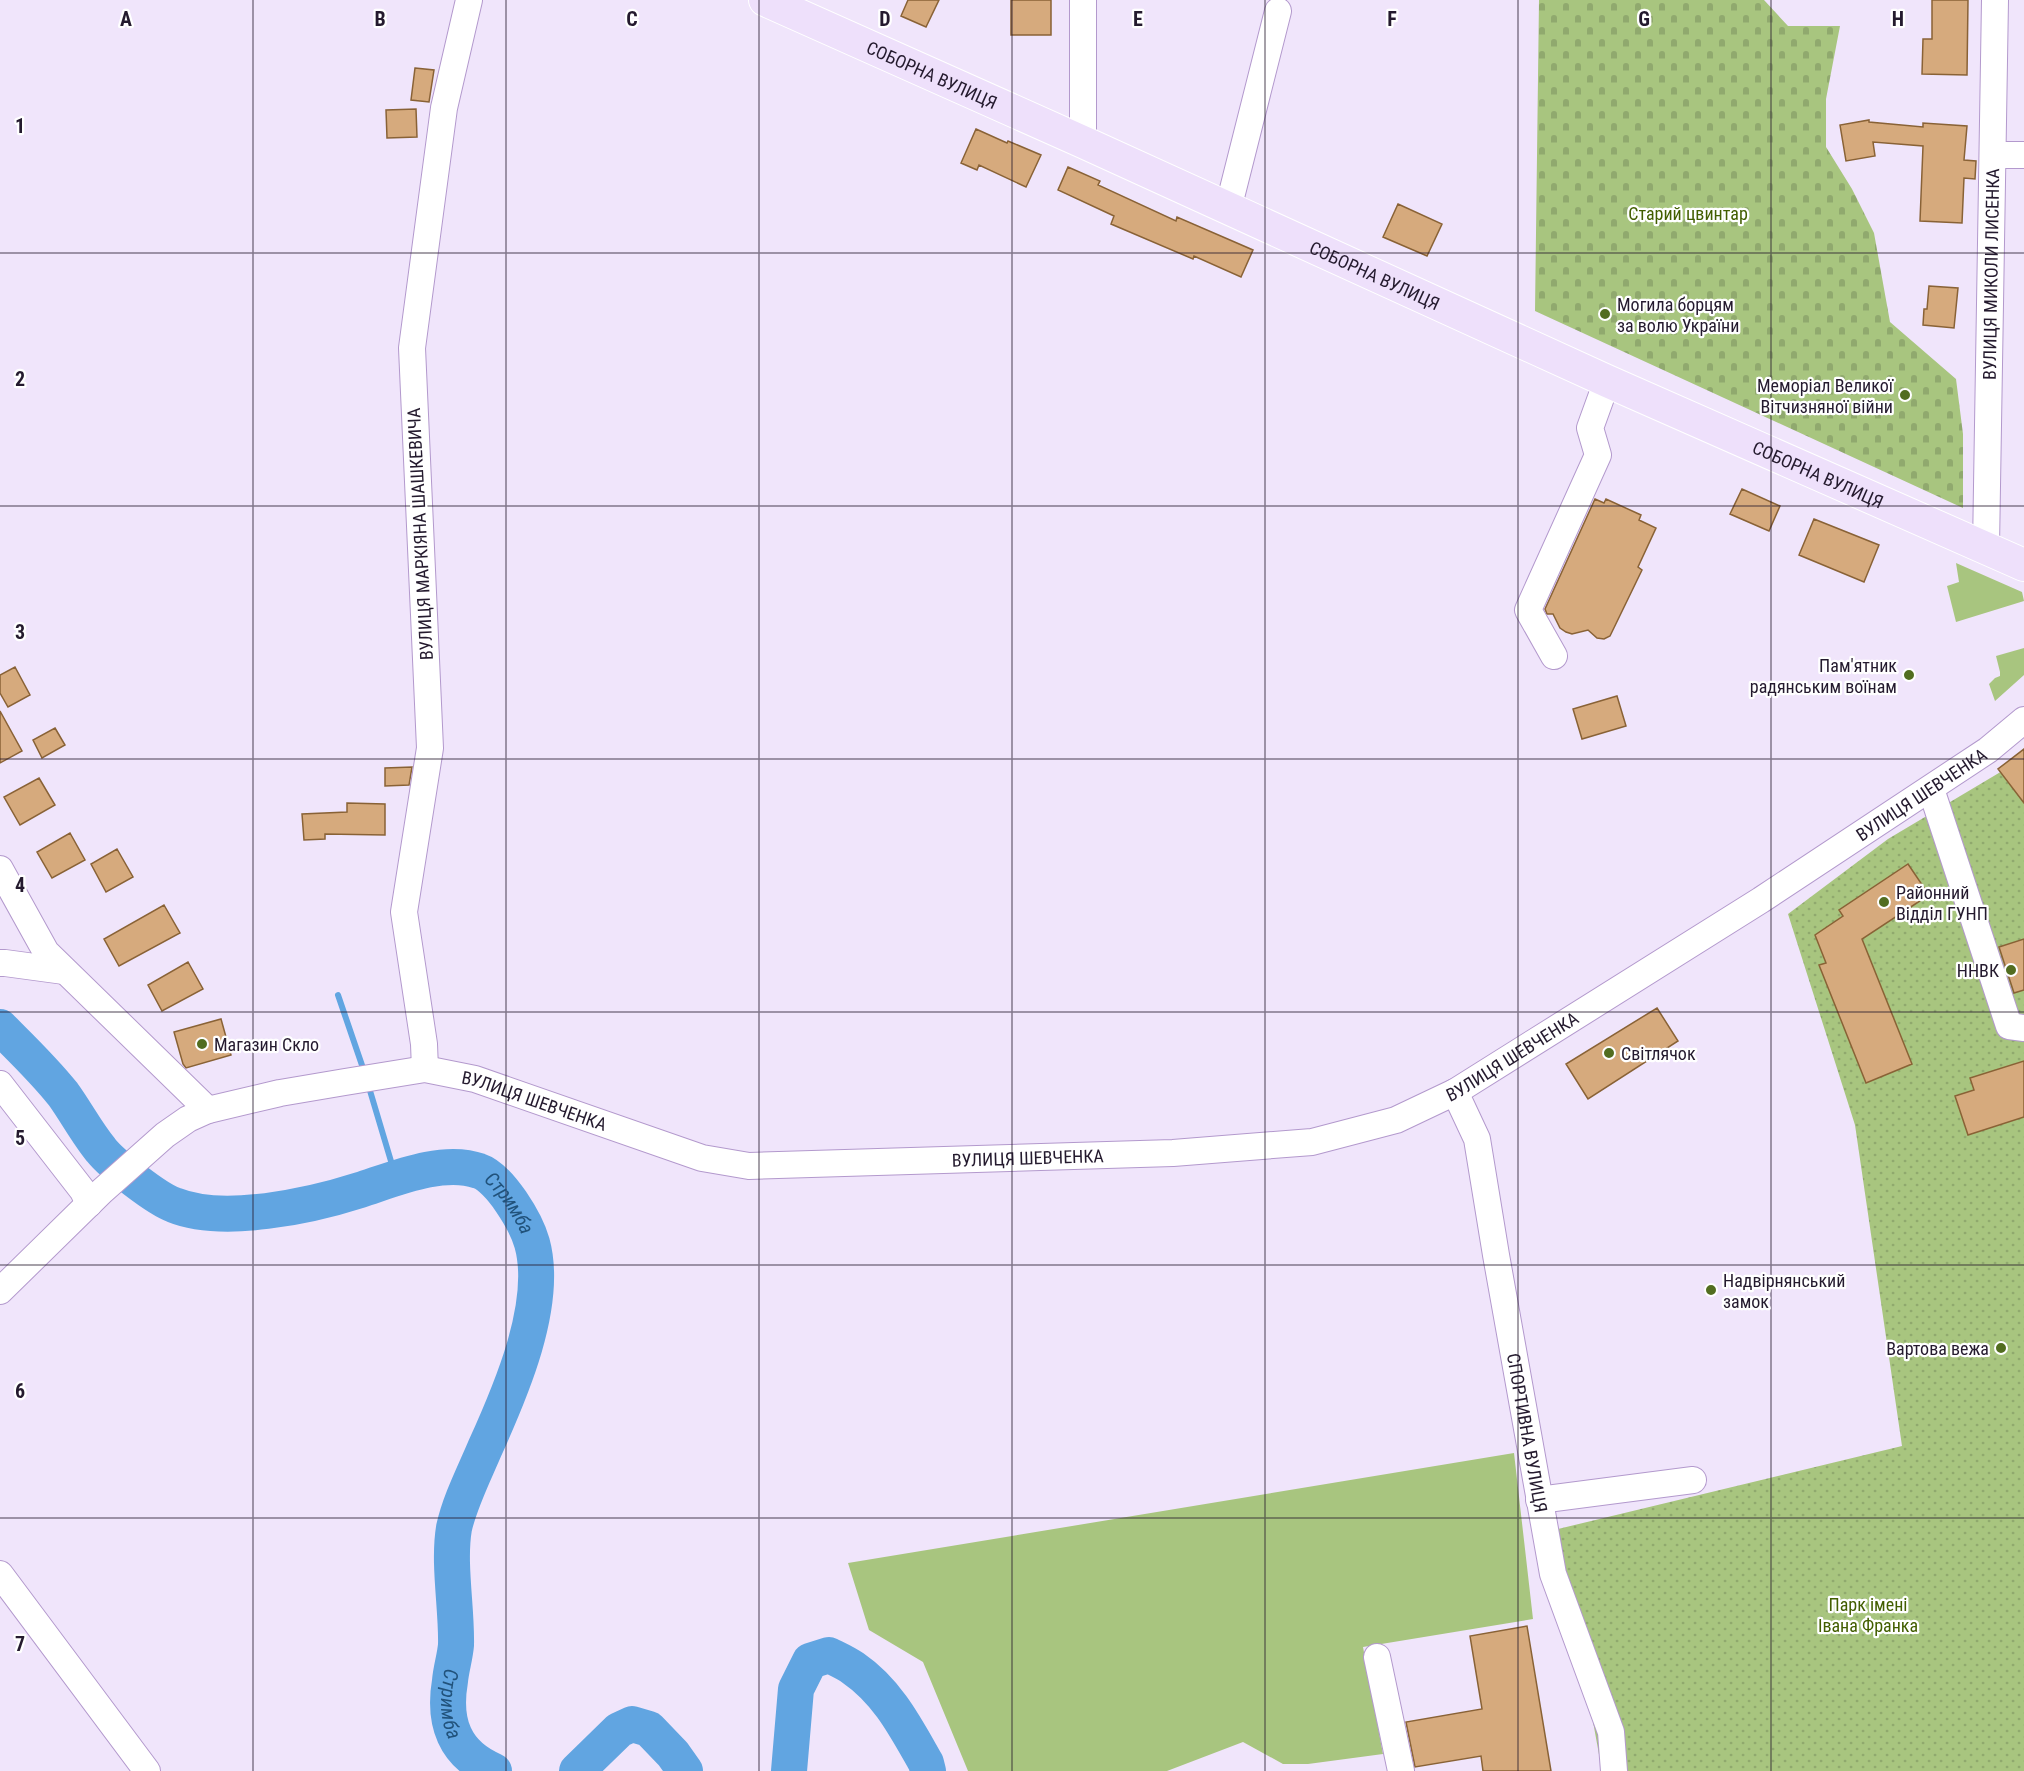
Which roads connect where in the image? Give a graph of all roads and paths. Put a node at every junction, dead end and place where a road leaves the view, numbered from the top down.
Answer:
1 (469, 0) edge
2 (765, 0) edge
3 (1083, 0) edge
4 (1995, 0) edge
5 (1278, 11) dead end
6 (1083, 142) junction
7 (1993, 155) junction
8 (2024, 155) edge
9 (1228, 209) junction
10 (1607, 381) junction
11 (1986, 547) junction
12 (2024, 565) edge
13 (1554, 656) dead end
14 (2024, 720) edge
15 (1931, 789) junction
16 (0, 869) edge
17 (0, 963) edge
18 (64, 971) junction
19 (2024, 1028) edge
20 (425, 1069) junction
21 (0, 1084) edge
22 (1455, 1092) junction
23 (208, 1110) junction
24 (96, 1198) junction
25 (0, 1292) edge
26 (1693, 1480) dead end
27 (1539, 1500) junction
28 (0, 1574) edge
29 (1377, 1657) dead end
30 (147, 1771) edge
31 (1401, 1771) edge
32 (1614, 1771) edge

1 - 20 street, ВУЛИЦЯ МАРКІЯНА ШАШКЕВИЧА
2 - 6 main road, СОБОРНА ВУЛИЦЯ
3 - 6 street
4 - 7 street, ВУЛИЦЯ МИКОЛИ ЛИСЕНКА
5 - 9 street
6 - 9 main road, СОБОРНА ВУЛИЦЯ
7 - 8 street
7 - 11 street, ВУЛИЦЯ МИКОЛИ ЛИСЕНКА
9 - 10 main road, СОБОРНА ВУЛИЦЯ
10 - 11 main road, СОБОРНА ВУЛИЦЯ
10 - 13 street
11 - 12 main road, СОБОРНА ВУЛИЦЯ
14 - 15 street, ВУЛИЦЯ ШЕВЧЕНКА
15 - 19 street
15 - 22 street, ВУЛИЦЯ ШЕВЧЕНКА
16 - 18 street
17 - 18 street
18 - 23 street
20 - 22 street, ВУЛИЦЯ ШЕВЧЕНКА
20 - 23 street, ВУЛИЦЯ ШЕВЧЕНКА
21 - 24 street
22 - 27 street, СПОРТИВНА ВУЛИЦЯ
23 - 24 street, ВУЛИЦЯ ШЕВЧЕНКА
24 - 25 street, ВУЛИЦЯ ШЕВЧЕНКА
26 - 27 street
27 - 32 street, СПОРТИВНА ВУЛИЦЯ
28 - 30 street
29 - 31 street

